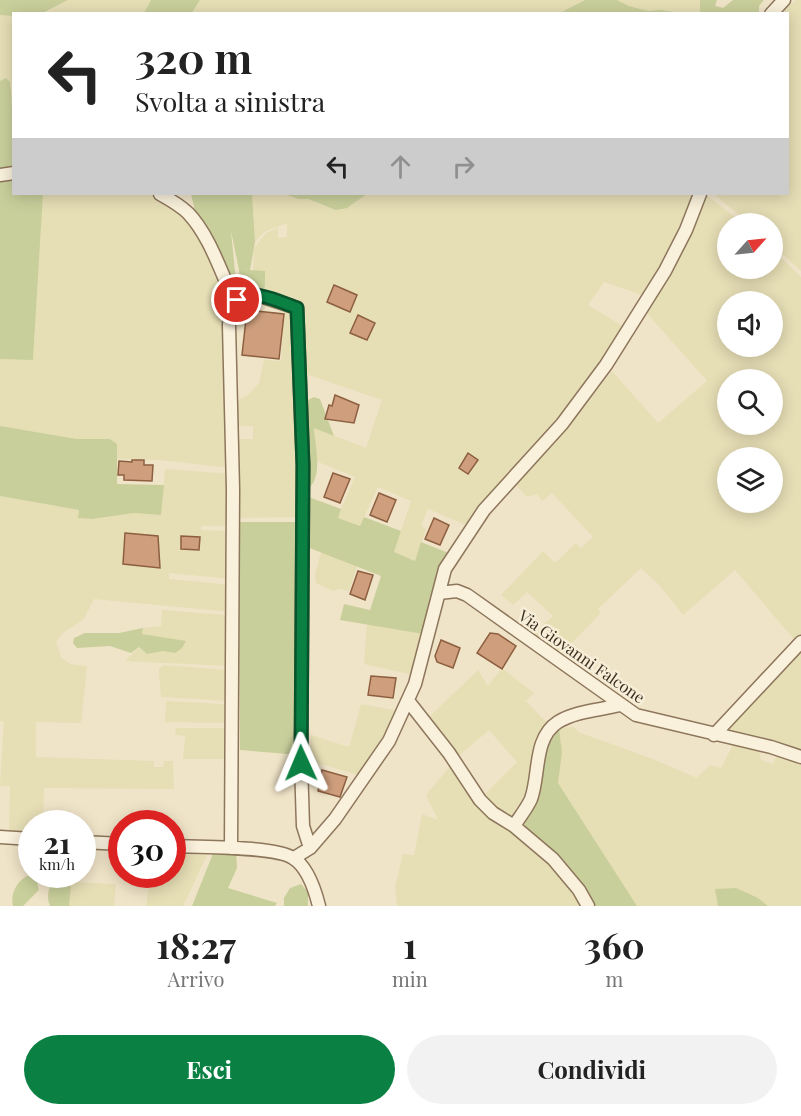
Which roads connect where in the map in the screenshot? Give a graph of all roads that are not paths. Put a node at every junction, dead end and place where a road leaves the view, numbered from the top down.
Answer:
1 (784, 0) edge
2 (773, 12) edge
3 (162, 195) edge
4 (700, 195) edge
5 (235, 302) junction
6 (439, 593) junction
7 (801, 642) edge
8 (409, 702) junction
9 (620, 705) junction
10 (714, 735) junction
11 (801, 757) edge
12 (514, 826) junction
13 (0, 837) edge
14 (18, 838) edge
15 (186, 846) edge
16 (231, 848) junction
17 (310, 848) junction
18 (294, 858) junction
19 (319, 906) edge
20 (588, 906) edge

1 - 2 street
3 - 5 street
4 - 6 street
5 - 16 street
5 - 17 street
6 - 8 street
6 - 9 street, Via Giovanni Falcone
7 - 10 street
8 - 12 street
8 - 17 street
9 - 10 street, Via Giovanni Falcone
9 - 12 street
10 - 11 street, Via Giovanni Falcone
12 - 20 street
13 - 14 street
15 - 16 street
16 - 18 street
17 - 18 street
18 - 19 street

